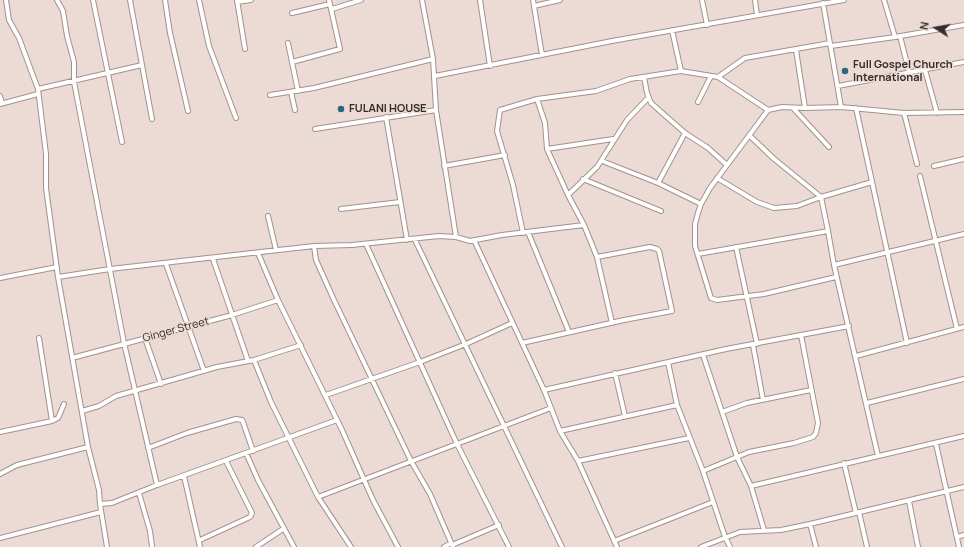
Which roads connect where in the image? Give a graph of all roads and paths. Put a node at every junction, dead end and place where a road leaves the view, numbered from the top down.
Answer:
1 (6, 0) edge
2 (57, 0) edge
3 (93, 0) edge
4 (130, 0) edge
5 (165, 0) edge
6 (199, 0) edge
7 (251, 0) edge
8 (361, 0) edge
9 (422, 0) edge
10 (480, 0) edge
11 (533, 0) edge
12 (560, 0) edge
13 (702, 0) edge
14 (755, 0) edge
15 (844, 0) edge
16 (884, 0) edge
17 (237, 1) edge
18 (330, 2) edge
19 (824, 4) junction
20 (534, 6) junction
21 (332, 9) junction
22 (292, 13) dead end
23 (757, 15) junction
24 (707, 25) junction
25 (964, 25) edge
26 (672, 30) junction
27 (898, 37) junction
28 (288, 43) dead end
29 (830, 44) junction
30 (245, 49) dead end
31 (796, 50) junction
32 (542, 55) junction
33 (434, 59) junction
34 (292, 62) junction
35 (964, 62) edge
36 (142, 65) junction
37 (490, 66) junction
38 (925, 70) junction
39 (681, 71) junction
40 (910, 72) junction
41 (108, 74) junction
42 (435, 76) junction
43 (711, 76) junction
44 (644, 77) junction
45 (718, 77) junction
46 (74, 82) junction
47 (838, 86) junction
48 (38, 91) junction
49 (298, 91) junction
50 (291, 92) junction
51 (270, 95) dead end
52 (0, 96) edge
53 (648, 98) junction
54 (537, 99) junction
55 (698, 102) dead end
56 (1, 103) edge
57 (841, 107) junction
58 (793, 108) junction
59 (805, 108) junction
60 (856, 108) junction
61 (295, 110) dead end
62 (436, 110) junction
63 (768, 110) junction
64 (188, 111) dead end
65 (964, 112) edge
66 (904, 113) junction
67 (937, 113) junction
68 (386, 117) junction
69 (236, 118) dead end
70 (152, 119) dead end
71 (315, 129) dead end
72 (685, 133) junction
73 (749, 135) junction
74 (613, 139) junction
75 (122, 142) dead end
76 (829, 147) dead end
77 (547, 148) junction
78 (505, 155) junction
79 (964, 159) edge
80 (602, 161) junction
81 (917, 164) dead end
82 (727, 165) junction
83 (444, 166) junction
84 (934, 166) dead end
85 (920, 176) dead end
86 (717, 178) junction
87 (583, 179) junction
88 (872, 182) junction
89 (658, 183) junction
90 (568, 195) junction
91 (820, 197) junction
92 (400, 202) junction
93 (701, 204) junction
94 (341, 209) dead end
95 (661, 210) dead end
96 (268, 216) dead end
97 (584, 225) junction
98 (828, 231) junction
99 (528, 232) junction
100 (523, 233) junction
101 (964, 234) edge
102 (456, 237) junction
103 (407, 240) junction
104 (415, 240) junction
105 (474, 240) junction
106 (935, 241) junction
107 (366, 244) junction
108 (314, 246) junction
109 (736, 247) junction
110 (276, 250) junction
111 (888, 252) junction
112 (258, 253) junction
113 (698, 254) junction
114 (597, 257) junction
115 (213, 259) junction
116 (166, 264) junction
117 (834, 266) junction
118 (57, 267) junction
119 (110, 269) junction
120 (58, 277) junction
121 (836, 277) junction
122 (0, 278) edge
123 (747, 296) junction
124 (278, 300) junction
125 (232, 315) junction
126 (612, 322) junction
127 (512, 323) junction
128 (189, 326) junction
129 (849, 326) junction
130 (964, 327) edge
131 (957, 329) junction
132 (569, 332) junction
133 (801, 335) junction
134 (39, 338) dead end
135 (145, 338) junction
136 (124, 343) junction
137 (522, 343) junction
138 (907, 343) junction
139 (466, 344) junction
140 (301, 345) junction
141 (755, 345) junction
142 (703, 355) junction
143 (856, 356) junction
144 (72, 358) junction
145 (254, 360) junction
146 (248, 361) junction
147 (420, 362) junction
148 (668, 362) junction
149 (204, 371) junction
150 (615, 373) junction
151 (964, 379) edge
152 (372, 380) junction
153 (161, 384) junction
154 (544, 390) junction
155 (811, 390) junction
156 (135, 391) junction
157 (326, 395) junction
158 (763, 400) junction
159 (867, 403) junction
160 (64, 404) dead end
161 (677, 406) junction
162 (551, 408) junction
163 (82, 411) junction
164 (722, 412) junction
165 (625, 416) junction
166 (337, 420) junction
167 (52, 422) junction
168 (503, 427) junction
169 (560, 430) junction
170 (0, 432) edge
171 (964, 436) edge
172 (290, 438) junction
173 (689, 438) junction
174 (457, 444) junction
175 (936, 444) junction
176 (88, 447) junction
177 (148, 448) junction
178 (253, 451) junction
179 (246, 453) junction
180 (878, 456) junction
181 (737, 457) junction
182 (226, 461) junction
183 (411, 461) junction
184 (578, 461) junction
185 (844, 463) junction
186 (703, 471) junction
187 (0, 474) edge
188 (184, 476) junction
189 (364, 480) junction
190 (157, 485) junction
191 (751, 486) junction
192 (964, 487) edge
193 (946, 491) junction
194 (139, 493) junction
195 (318, 497) junction
196 (908, 501) junction
197 (713, 502) junction
198 (100, 504) junction
199 (101, 512) junction
200 (858, 513) junction
201 (810, 524) junction
202 (499, 525) junction
203 (283, 529) junction
204 (764, 530) junction
205 (964, 535) edge
206 (725, 537) junction
207 (957, 537) junction
208 (0, 538) edge
209 (200, 540) junction
210 (614, 541) junction
211 (452, 545) edge
212 (108, 547) edge
213 (152, 547) edge
214 (200, 547) edge
215 (256, 547) edge
216 (294, 547) edge
217 (350, 547) edge
218 (398, 547) edge
219 (444, 547) edge
220 (508, 547) edge
221 (562, 547) edge
222 (617, 547) edge
223 (701, 547) edge
224 (730, 547) edge
225 (816, 547) edge
226 (868, 547) edge
227 (918, 547) edge
228 (959, 547) edge

1 - 48 street
2 - 46 street
3 - 41 street
4 - 36 street
5 - 64 street
6 - 69 street
7 - 17 street
8 - 21 street
9 - 33 street
10 - 37 street
11 - 20 street
12 - 20 street
13 - 24 street
14 - 23 street
15 - 19 street
16 - 27 street
17 - 30 street
18 - 21 street
18 - 22 street
19 - 23 street
19 - 29 street
20 - 32 street
21 - 34 street
23 - 24 street
24 - 26 street
25 - 27 street
26 - 32 street
26 - 39 street
27 - 29 street
27 - 40 street
28 - 34 street
29 - 31 street
29 - 47 street
31 - 45 street
31 - 59 street
32 - 37 street
33 - 42 street
33 - 49 street
34 - 49 street
35 - 38 street
36 - 41 street
36 - 70 street
37 - 42 street
38 - 40 street
38 - 67 street
39 - 43 street
39 - 44 street
40 - 47 street
41 - 46 street
41 - 75 street
42 - 62 street
43 - 45 street
43 - 55 street
44 - 53 street
44 - 54 street
45 - 63 street
46 - 48 street
46 - 119 street
47 - 57 street
48 - 56 street
48 - 118 street
49 - 50 street
50 - 51 street
50 - 61 street
52 - 56 street
53 - 72 street
53 - 74 street
54 - 77 street
54 - 78 street
57 - 59 street
57 - 60 street
58 - 59 street
58 - 63 street
58 - 76 street
60 - 66 street
60 - 88 street
62 - 68 street
62 - 83 street
63 - 73 street
65 - 67 street
66 - 67 street
66 - 81 street
68 - 71 street
68 - 92 street
72 - 82 street
72 - 89 street
73 - 82 street
73 - 91 street
74 - 77 street
74 - 80 street
77 - 90 street
78 - 83 street
78 - 100 street
79 - 84 street
80 - 87 street
80 - 89 street
82 - 86 street
83 - 102 street
85 - 106 street
86 - 91 street
86 - 93 street
87 - 90 street
87 - 95 street
88 - 91 street
88 - 111 street
89 - 93 street
90 - 97 street
91 - 98 street
92 - 94 street
92 - 103 street
93 - 113 street
96 - 110 street
97 - 99 street
97 - 114 street
98 - 109 street
98 - 117 street
99 - 100 street
99 - 132 street
100 - 105 street
101 - 106 street
102 - 104 street
102 - 105 street
103 - 104 street
103 - 107 street
104 - 139 street
105 - 127 street
106 - 111 street
106 - 131 street
107 - 108 street
107 - 147 street
108 - 110 street
108 - 152 street
109 - 113 street
109 - 123 street
110 - 112 street
111 - 117 street
111 - 138 street
112 - 115 street
112 - 124 street
113 - 123 street
114 - 126 street
114 - 126 street
115 - 116 street
115 - 125 street
116 - 119 street
116 - 128 street
117 - 121 street
118 - 120 street
118 - 122 street
119 - 120 street
119 - 136 street
120 - 144 street
121 - 123 street
121 - 129 street
123 - 141 street
124 - 125 street, Ginger Street
124 - 140 street
125 - 128 street, Ginger Street
125 - 146 street
126 - 132 street
127 - 137 street
127 - 139 street
128 - 135 street, Ginger Street
128 - 149 street
129 - 133 street
129 - 143 street
130 - 131 street
131 - 138 street
132 - 137 street
133 - 141 street
133 - 155 street
134 - 167 street
135 - 136 street, Ginger Street
135 - 153 street
136 - 144 street, Ginger Street
136 - 156 street
137 - 154 street
138 - 143 street
139 - 147 street
139 - 168 street
140 - 145 street
140 - 157 street
141 - 142 street
141 - 158 street
142 - 148 street
142 - 164 street
143 - 159 street
144 - 163 street
145 - 146 street
145 - 172 street
146 - 149 street
147 - 152 street
147 - 174 street
148 - 150 street
148 - 161 street
149 - 153 street
150 - 154 street
150 - 165 street
151 - 159 street
152 - 157 street
152 - 183 street
153 - 156 street
154 - 162 street
155 - 158 street
155 - 181 street
156 - 163 street
156 - 177 street
157 - 166 street
158 - 164 street
159 - 180 street
160 - 167 street
161 - 165 street
161 - 173 street
162 - 168 street
162 - 169 street
163 - 176 street
164 - 181 street
165 - 169 street
166 - 172 street
166 - 189 street
167 - 170 street
168 - 174 street
168 - 221 street
169 - 184 street
171 - 175 street
172 - 178 street
172 - 195 street
173 - 184 street
173 - 186 street
174 - 183 street
174 - 202 street
175 - 180 street
175 - 193 street
176 - 187 street
176 - 198 street
177 - 178 street
177 - 190 street
178 - 179 street
179 - 182 street
179 - 203 street
180 - 185 street
181 - 186 street
181 - 191 street
182 - 188 street
182 - 209 street
183 - 189 street
183 - 211 street
184 - 210 street
185 - 191 street
185 - 200 street
186 - 197 street
188 - 190 street
188 - 209 street
189 - 195 street
189 - 218 street
190 - 194 street
191 - 204 street
192 - 193 street
193 - 196 street
193 - 207 street
194 - 198 street
194 - 213 street
195 - 217 street
196 - 200 street
196 - 227 street
197 - 206 street
197 - 210 street
198 - 199 street
199 - 208 street
199 - 212 street
200 - 201 street
200 - 226 street
201 - 204 street
201 - 225 street
202 - 211 street
202 - 220 street
203 - 215 street
203 - 216 street
204 - 206 street
205 - 207 street
206 - 223 street
206 - 224 street
207 - 228 street
209 - 214 street
210 - 222 street
211 - 219 street

